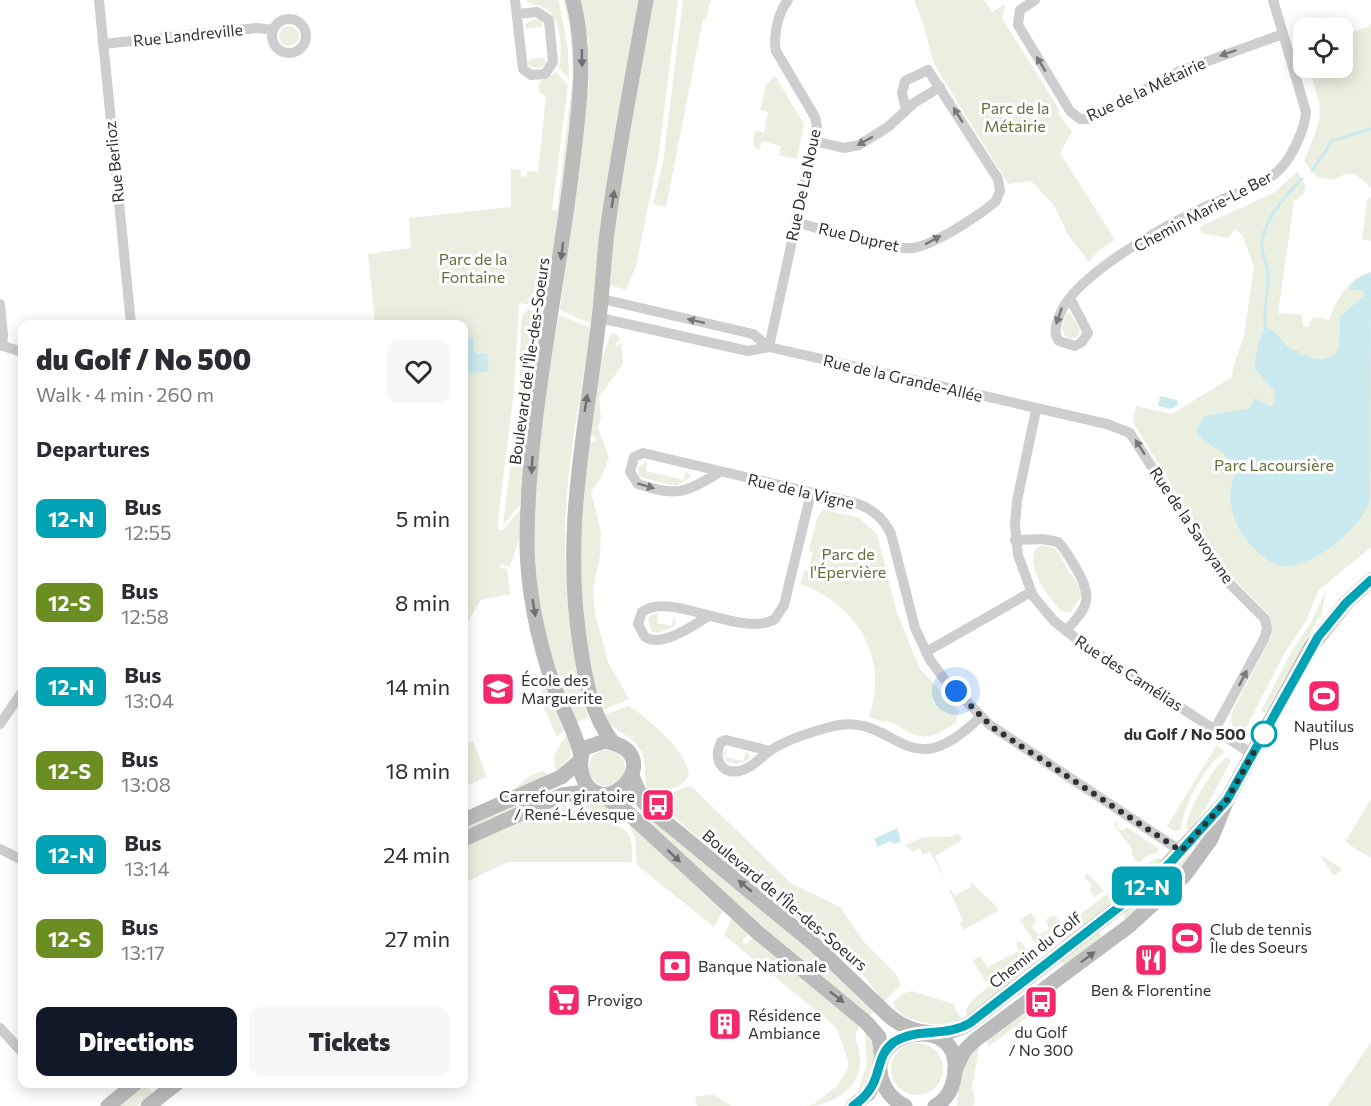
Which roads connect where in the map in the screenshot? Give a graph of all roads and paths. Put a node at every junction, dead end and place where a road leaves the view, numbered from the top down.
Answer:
1 (99, 0) edge
2 (515, 0) edge
3 (573, 0) edge
4 (646, 0) edge
5 (788, 0) edge
6 (1035, 0) edge
7 (1273, 0) edge
8 (517, 14) junction
9 (273, 30) dead end
10 (1283, 34) junction
11 (103, 44) junction
12 (940, 87) junction
13 (906, 109) junction
14 (814, 141) junction
15 (795, 222) junction
16 (1070, 298) dead end
17 (602, 299) junction
18 (0, 304) edge
19 (600, 318) junction
20 (131, 320) edge
21 (1, 345) edge
22 (769, 346) junction
23 (18, 351) edge
24 (1036, 410) junction
25 (720, 472) junction
26 (811, 493) junction
27 (1015, 540) junction
28 (1371, 580) edge
29 (1031, 592) junction
30 (709, 616) junction
31 (1066, 631) junction
32 (926, 652) junction
33 (18, 698) edge
34 (980, 717) junction
35 (0, 724) edge
36 (1215, 729) junction
37 (613, 743) junction
38 (770, 751) junction
39 (1252, 754) junction
40 (581, 758) junction
41 (632, 776) junction
42 (596, 792) junction
43 (1227, 800) junction
44 (468, 818) edge
45 (468, 837) edge
46 (0, 849) edge
47 (1181, 851) junction
48 (18, 858) edge
49 (0, 1028) edge
50 (930, 1034) junction
51 (18, 1048) edge
52 (881, 1065) junction
53 (955, 1070) junction
54 (130, 1088) edge
55 (171, 1088) edge
56 (949, 1100) edge
57 (108, 1106) edge
58 (148, 1106) edge
59 (853, 1106) edge
60 (888, 1106) edge
61 (904, 1106) edge
62 (935, 1106) edge

1 - 11 street, Rue Berlioz
2 - 8 street
3 -> 40 street, Boulevard de l'Île-des-Soeurs
17 -> 4 street
5 - 14 street, Rue De La Noue
10 -> 6 street, Rue de la Métairie
7 - 10 street, Chemin Marie-Le Ber
8 - 8 street
9 - 11 street, Rue Landreville
10 - 16 street, Chemin Marie-Le Ber
11 - 20 street, Rue Berlioz
12 - 13 street
12 - 13 street, Rue Dupret
15 -> 12 street, Rue Dupret
13 -> 14 street
14 - 15 street, Rue De La Noue
15 - 22 street, Rue De La Noue
17 - 19 street
22 -> 17 street, Rue de la Grande-Allée
18 - 21 street
19 - 22 street, Rue de la Grande-Allée
37 -> 19 street
21 - 23 street
22 - 24 street, Rue de la Grande-Allée
24 - 27 street, Rue des Camélias
36 -> 24 street, Rue de la Savoyane
25 -> 25 street, Rue de la Vigne
25 - 26 street, Rue de la Vigne
26 - 30 street
26 - 32 street, Rue de la Vigne
27 - 29 street, Rue des Camélias
27 - 31 street, Rue des Camélias
28 - 39 street, Chemin du Golf
29 - 31 street, Rue des Camélias
29 - 32 street
30 - 30 street
31 - 36 street, Rue des Camélias
32 - 34 street, Rue de la Vigne
33 - 35 street
34 - 38 street
34 - 47 street, Rue de la Vigne
36 - 39 street, Rue des Camélias
37 - 40 street
37 - 41 street
38 - 38 street
39 - 43 street, Chemin du Golf
40 - 42 street
40 - 44 street
41 - 42 street
50 -> 41 street, Boulevard de l'Île-des-Soeurs
42 - 45 street
42 -> 52 street
43 - 47 street, Chemin du Golf
53 -> 43 street, Chemin du Golf
46 - 48 street
47 - 50 street, Chemin du Golf
49 - 51 street
50 - 52 street, Chemin du Golf
50 - 53 street
52 - 59 street, Chemin du Golf
52 - 61 street
53 - 56 street, Chemin du Golf
54 - 57 street
55 - 58 street
56 - 62 street
60 - 61 street

